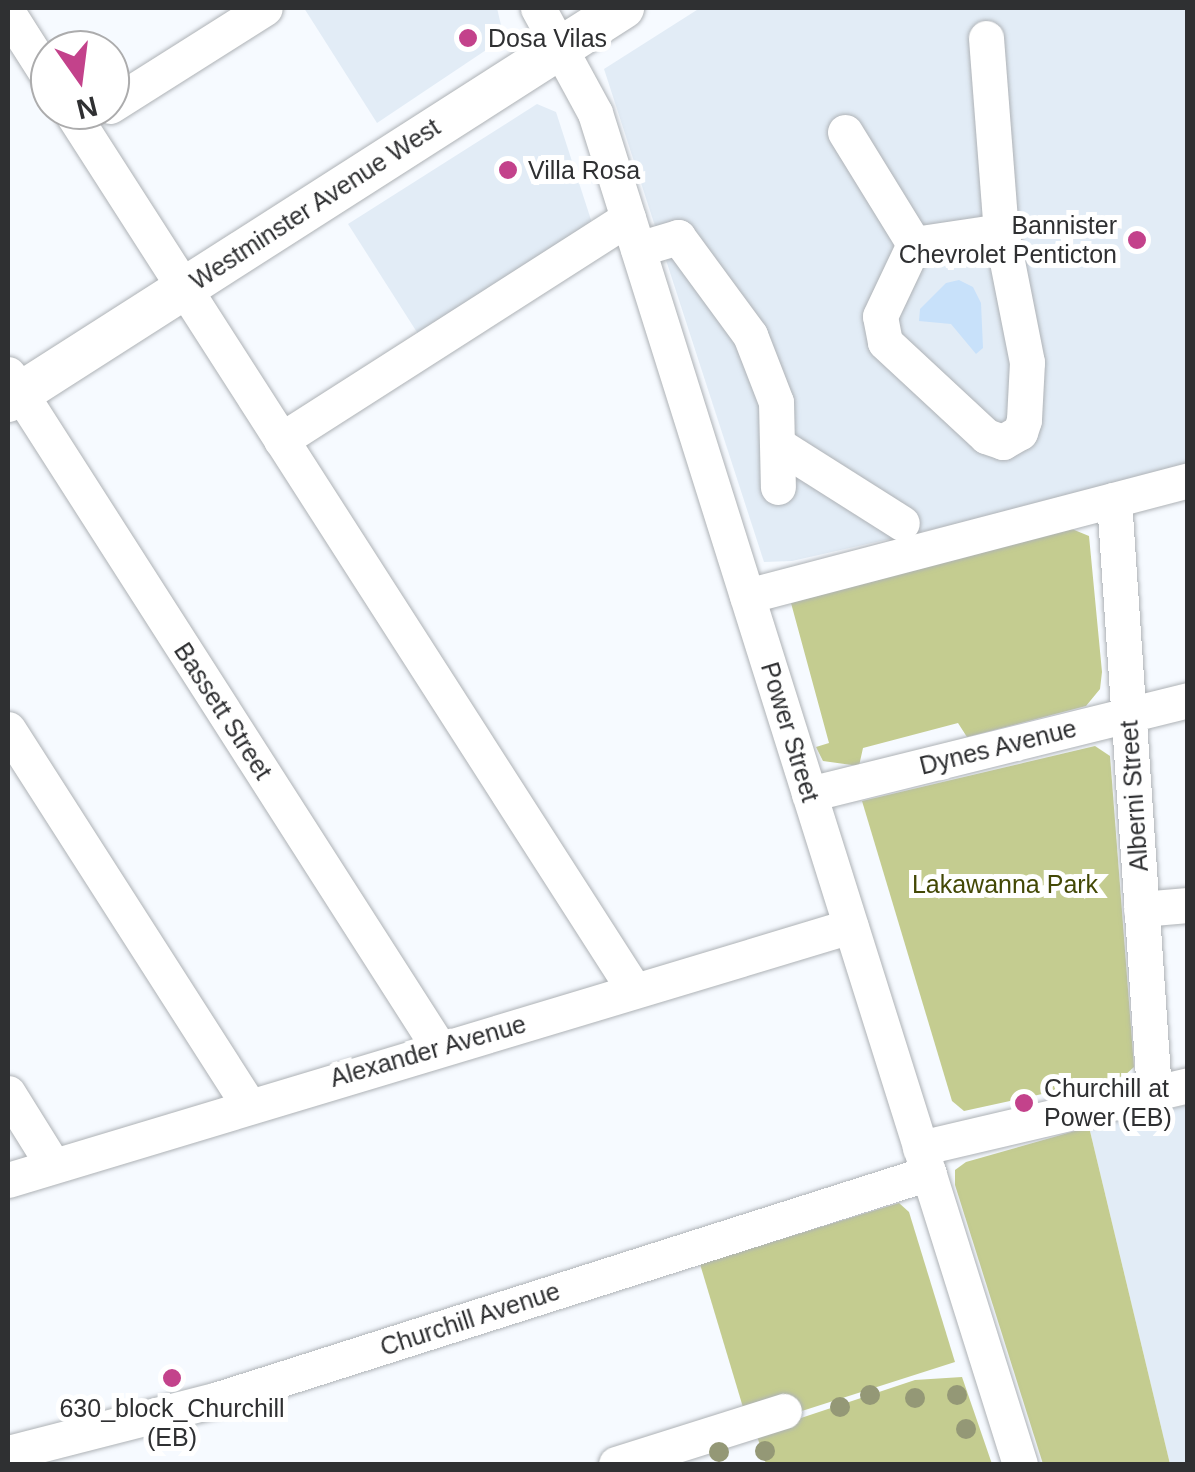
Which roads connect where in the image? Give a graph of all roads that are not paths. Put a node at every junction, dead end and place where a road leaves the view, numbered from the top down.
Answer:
1 (265, 8) edge
2 (538, 8) edge
3 (623, 8) edge
4 (8, 13) edge
5 (986, 38) dead end
6 (563, 46) junction
7 (30, 48) edge
8 (130, 93) edge
9 (93, 130) edge
10 (845, 132) dead end
11 (1001, 231) junction
12 (633, 234) junction
13 (914, 244) junction
14 (184, 288) junction
15 (12, 389) edge
16 (281, 440) junction
17 (780, 446) junction
18 (1188, 480) edge
19 (778, 487) dead end
20 (1114, 500) junction
21 (902, 523) dead end
22 (747, 596) junction
23 (1188, 700) edge
24 (1129, 715) junction
25 (8, 729) edge
26 (809, 794) junction
27 (1188, 905) edge
28 (1141, 909) junction
29 (851, 926) junction
30 (634, 990) junction
31 (439, 1048) junction
32 (1171, 1088) edge
33 (8, 1093) edge
34 (248, 1104) junction
35 (925, 1161) junction
36 (51, 1162) junction
37 (8, 1180) edge
38 (784, 1411) dead end
39 (8, 1452) edge
40 (616, 1464) edge
41 (1020, 1464) edge

1 - 8 street
2 - 6 street, Power Street
3 - 6 main road, Westminster Avenue West
4 - 7 street
5 - 11 street
6 - 12 street, Power Street
6 - 14 main road, Westminster Avenue West
9 - 14 street
10 - 13 street
11 - 13 street
11 - 13 street
12 - 16 street
12 - 17 street
12 - 22 street, Power Street
14 - 15 main road, Westminster Avenue West
14 - 16 street
15 - 31 street, Bassett Street
16 - 30 street
17 - 19 street
17 - 21 street
18 - 20 street
20 - 22 street
20 - 24 street, Alberni Street
22 - 26 street, Power Street
23 - 24 street, Dynes Avenue
24 - 26 street, Dynes Avenue
24 - 28 street, Alberni Street
25 - 34 street
26 - 29 street, Power Street
27 - 28 street
28 - 32 street, Alberni Street
29 - 30 street, Alexander Avenue
29 - 35 street, Power Street
30 - 31 street, Alexander Avenue
31 - 34 street, Alexander Avenue
32 - 35 street, Churchill Avenue
33 - 36 street
34 - 36 street, Alexander Avenue
35 - 39 street, Churchill Avenue
35 - 41 street, Power Street
36 - 37 street, Alexander Avenue
38 - 40 street

